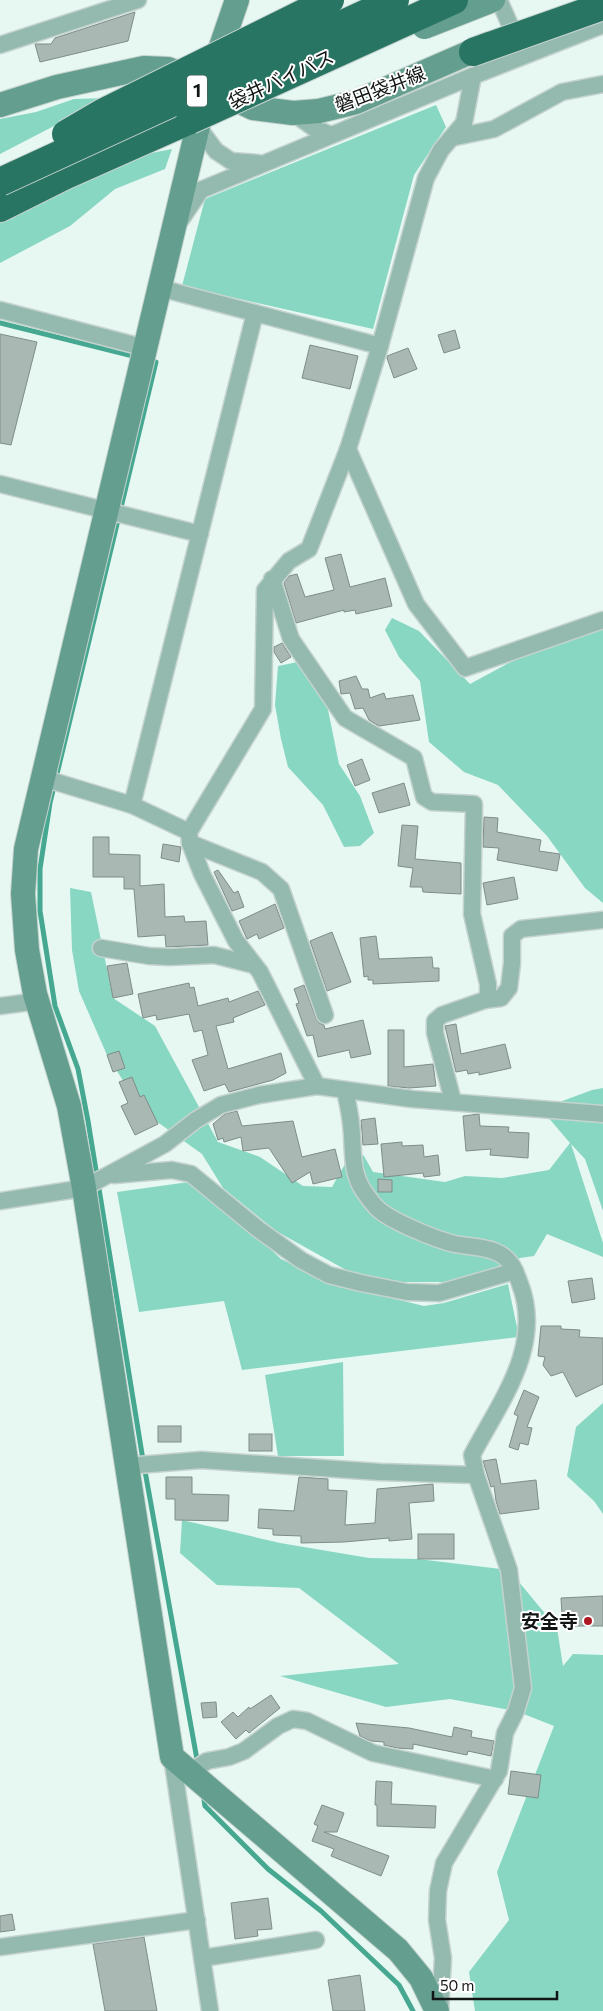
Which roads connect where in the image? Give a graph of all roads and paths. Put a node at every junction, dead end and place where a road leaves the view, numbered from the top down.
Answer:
1 (138, 0) edge
2 (237, 0) edge
3 (330, 0) edge
4 (395, 0) edge
5 (454, 0) edge
6 (493, 0) edge
7 (499, 0) edge
8 (578, 0) edge
9 (603, 6) edge
10 (603, 25) edge
11 (0, 45) edge
12 (523, 55) junction
13 (473, 64) junction
14 (208, 83) junction
15 (603, 84) edge
16 (0, 105) edge
17 (293, 113) junction
18 (194, 124) junction
19 (331, 134) junction
20 (451, 138) junction
21 (260, 164) junction
22 (0, 172) edge
23 (0, 182) edge
24 (0, 208) edge
25 (174, 229) junction
26 (160, 288) junction
27 (0, 310) edge
28 (255, 313) junction
29 (380, 346) junction
30 (146, 348) junction
31 (348, 449) junction
32 (0, 484) edge
33 (107, 511) junction
34 (200, 534) junction
35 (272, 579) junction
36 (603, 620) edge
37 (43, 778) junction
38 (132, 805) junction
39 (189, 837) junction
40 (603, 920) edge
41 (101, 948) dead end
42 (254, 965) junction
43 (485, 1000) junction
44 (38, 1001) junction
45 (0, 1006) edge
46 (325, 1015) dead end
47 (316, 1086) junction
48 (345, 1090) junction
49 (453, 1101) junction
50 (603, 1114) edge
51 (105, 1176) junction
52 (84, 1188) junction
53 (0, 1200) edge
54 (515, 1271) junction
55 (126, 1466) junction
56 (476, 1474) junction
57 (172, 1757) junction
58 (189, 1773) junction
59 (495, 1779) junction
60 (197, 1920) junction
61 (316, 1940) dead end
62 (0, 1947) edge
63 (202, 1958) junction
64 (210, 2011) edge
65 (439, 2011) edge

1 - 11 street
2 - 14 street
3 - 22 highway, 1, bridge
4 - 23 highway, 袋井バイパス / 1, bridge
5 - 18 highway, 袋井バイパス / 1, bridge
6 - 18 street, bridge
7 - 12 street
8 - 13 street, 磐田袋井線, bridge
9 - 13 highway, bridge
10 - 12 street
12 - 13 street
13 - 17 street, 磐田袋井線, bridge
13 - 19 street
13 - 20 street
14 - 16 street, 磐田袋井線
14 - 17 street, 磐田袋井線
14 - 18 street
15 - 20 street
17 - 19 street
18 - 21 street
18 - 24 highway, 袋井バイパス / 1
18 - 25 street
19 - 21 street
20 - 29 street
21 - 25 street
25 - 26 street
26 - 28 street
26 - 30 street
27 - 30 street
28 - 29 street
28 - 34 street
29 - 31 street
30 - 33 street
31 - 35 street
31 - 36 street
32 - 33 street
33 - 34 street
33 - 37 street
34 - 38 street
35 - 39 street
35 - 43 street
37 - 38 street
37 - 44 street
38 - 39 street
39 - 42 street
39 - 46 street
40 - 43 street
41 - 42 street
42 - 47 street
43 - 49 street
44 - 45 street
44 - 52 street
47 - 48 street
47 - 51 street
48 - 49 street
48 - 54 street
49 - 50 street
51 - 52 street
51 - 54 street
52 - 53 street
52 - 55 street
54 - 56 street
55 - 56 street
55 - 57 street
56 - 59 street
57 - 58 street
57 - 60 street
58 - 59 street
58 - 65 street
59 - 65 street
60 - 62 street
60 - 63 street
61 - 63 street
63 - 64 street

